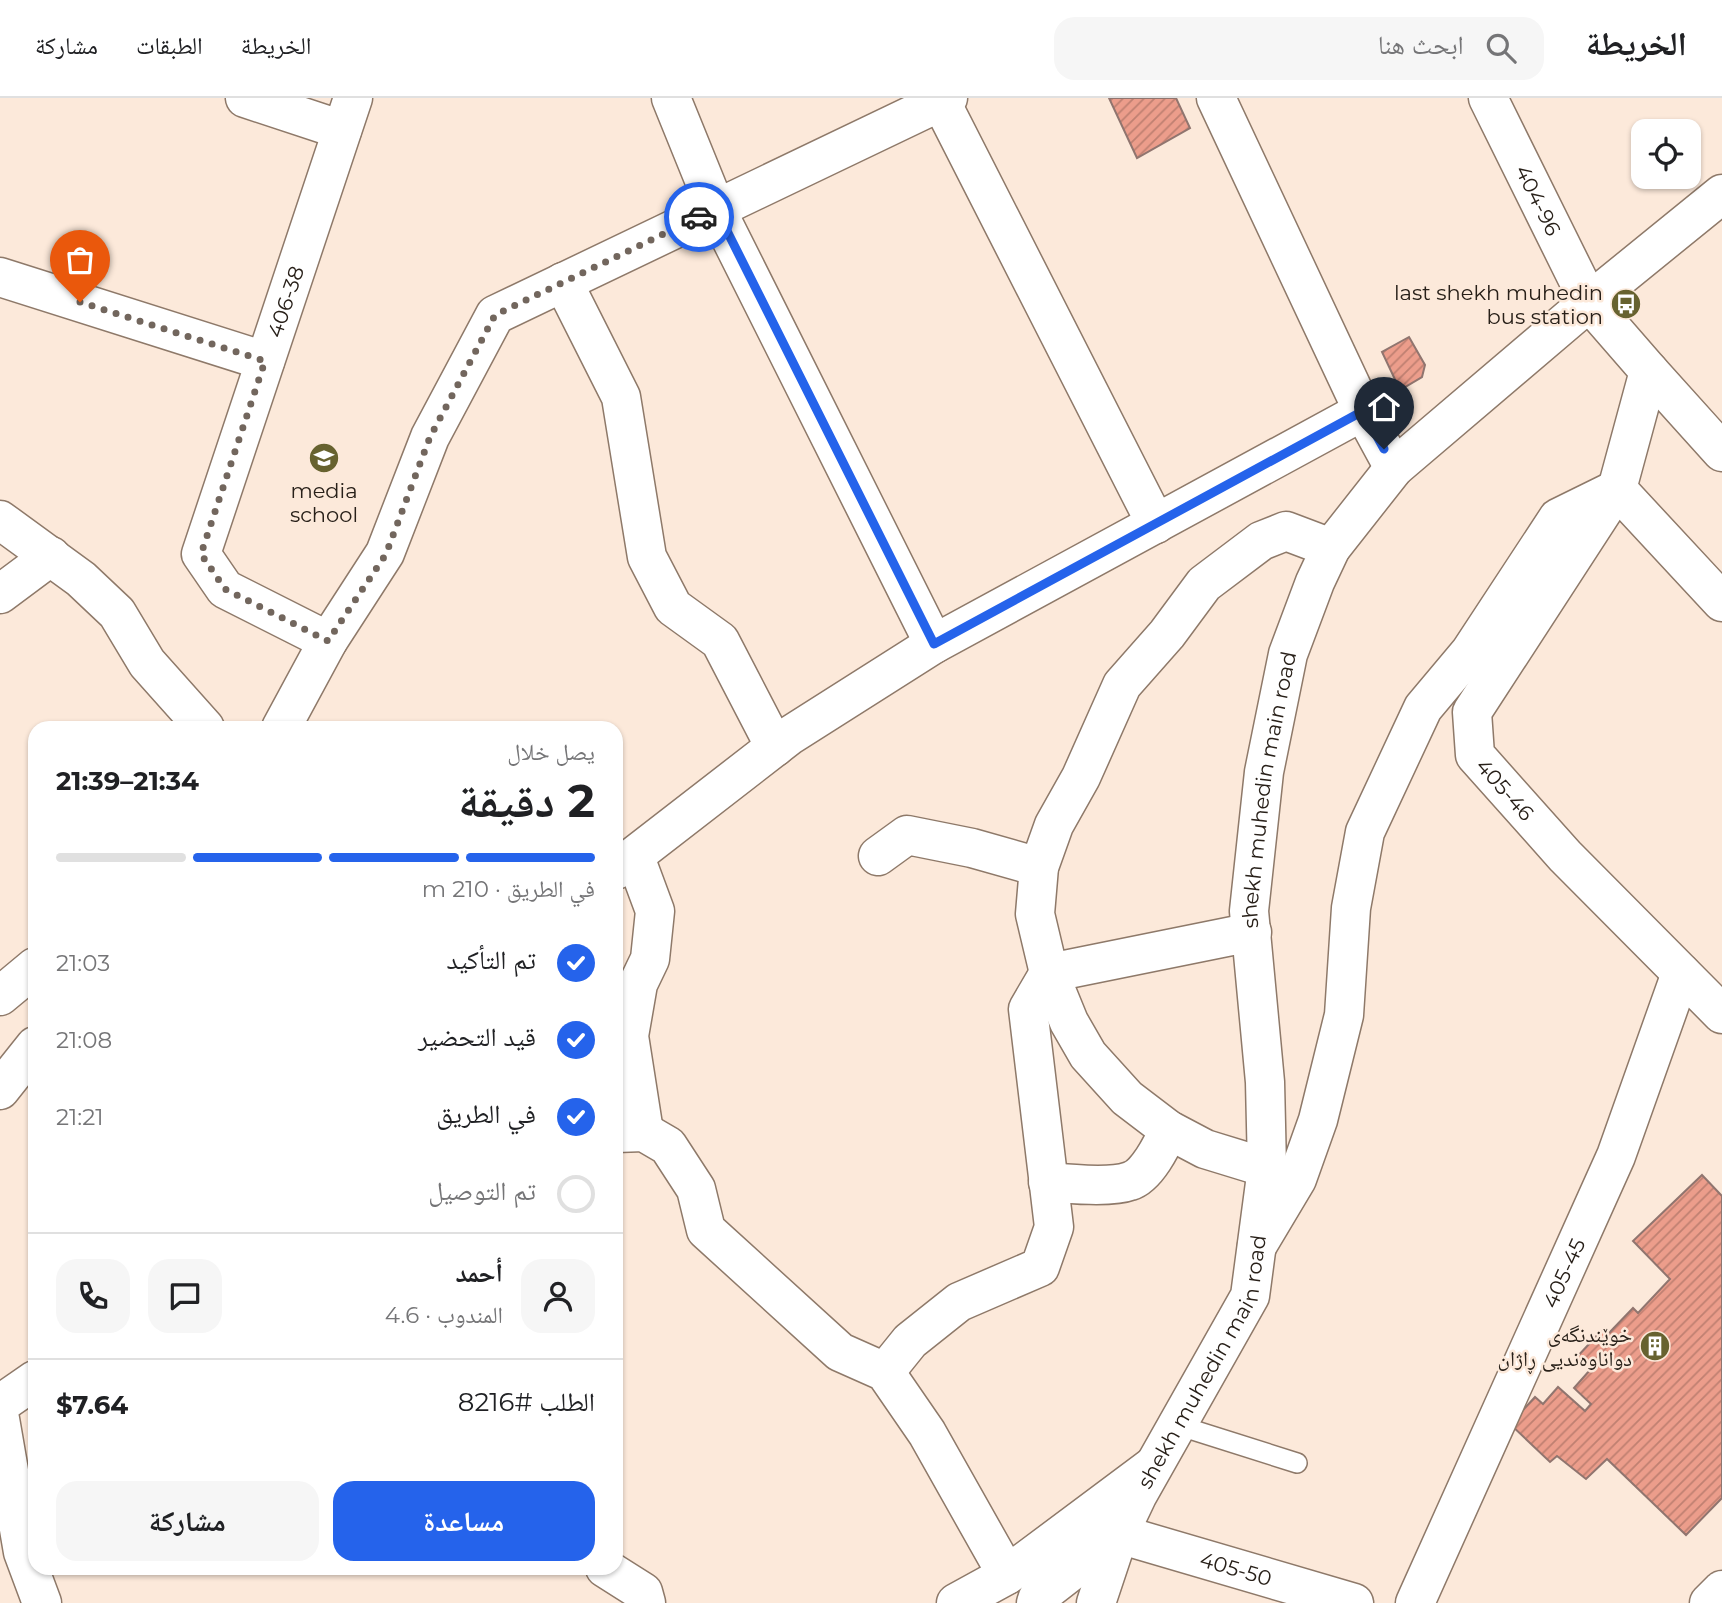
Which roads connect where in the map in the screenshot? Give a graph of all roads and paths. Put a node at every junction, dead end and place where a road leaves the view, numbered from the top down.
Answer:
1 (245, 98) edge
2 (671, 98) edge
3 (1216, 98) edge
4 (1488, 98) edge
5 (943, 99) edge
6 (348, 114) edge
7 (1722, 194) edge
8 (716, 209) junction
9 (0, 277) edge
10 (563, 282) junction
11 (1588, 302) junction
12 (265, 361) junction
13 (1648, 370) junction
14 (1363, 411) junction
15 (1722, 452) edge
16 (1394, 468) junction
17 (1617, 489) junction
18 (0, 520) edge
19 (1156, 524) junction
20 (1331, 548) junction
21 (51, 556) junction
22 (0, 594) edge
23 (1722, 602) edge
24 (328, 641) junction
25 (934, 644) junction
26 (199, 721) edge
27 (285, 721) edge
28 (775, 747) junction
29 (878, 856) dead end
30 (623, 864) edge
31 (623, 866) edge
32 (1039, 867) junction
33 (1252, 932) junction
34 (28, 973) edge
35 (1049, 973) junction
36 (1681, 973) junction
37 (0, 996) edge
38 (1722, 1014) edge
39 (28, 1059) edge
40 (0, 1090) edge
41 (1169, 1130) junction
42 (630, 1132) edge
43 (1267, 1168) junction
44 (1048, 1182) junction
45 (1257, 1246) junction
46 (885, 1371) junction
47 (28, 1385) edge
48 (0, 1405) edge
49 (0, 1419) edge
50 (1177, 1425) junction
51 (1297, 1464) dead end
52 (1153, 1466) junction
53 (1119, 1534) junction
54 (28, 1566) edge
55 (31, 1575) edge
56 (616, 1575) edge
57 (1007, 1575) junction
58 (1722, 1590) edge
59 (41, 1603) edge
60 (646, 1603) edge
61 (956, 1603) edge
62 (1036, 1603) edge
63 (1096, 1603) edge
64 (1354, 1603) edge
65 (1415, 1603) edge
66 (1709, 1603) edge

1 - 6 street
2 - 8 street
3 - 14 street
4 - 11 street, 404-96
5 - 8 street
5 - 19 street
6 - 12 street, 406-38
7 - 11 street, shekh muhedin main road
8 - 10 street
8 - 25 street
9 - 12 street
10 - 24 street
10 - 28 street
11 - 13 street, 404-96
11 - 16 street, shekh muhedin main road
12 - 24 street, 406-38
13 - 15 street, 404-96
13 - 17 street, 405-46
14 - 16 street
14 - 19 street
16 - 20 street, shekh muhedin main road
17 - 23 street
17 - 36 street, 405-46
17 - 45 street
18 - 21 street
19 - 25 street
20 - 32 street
20 - 33 street, shekh muhedin main road
21 - 22 street
21 - 26 street
24 - 27 street
25 - 28 street
28 - 30 street
29 - 32 street
31 - 42 street
32 - 35 street
33 - 35 street
33 - 43 street, shekh muhedin main road
34 - 37 street
35 - 41 street
35 - 44 street
36 - 38 street, 405-46
36 - 65 street, 405-45
39 - 40 street
41 - 43 street
41 - 44 street
42 - 46 street
43 - 45 street, shekh muhedin main road
44 - 46 street
45 - 50 street, shekh muhedin main road
46 - 57 street
47 - 48 street
49 - 54 street
50 - 51 lane
50 - 52 street, shekh muhedin main road
52 - 53 street, shekh muhedin main road
52 - 57 street
53 - 62 street
53 - 63 street, shekh muhedin main road
53 - 64 street, 405-50
55 - 59 street
56 - 60 street
57 - 61 street
58 - 66 street

